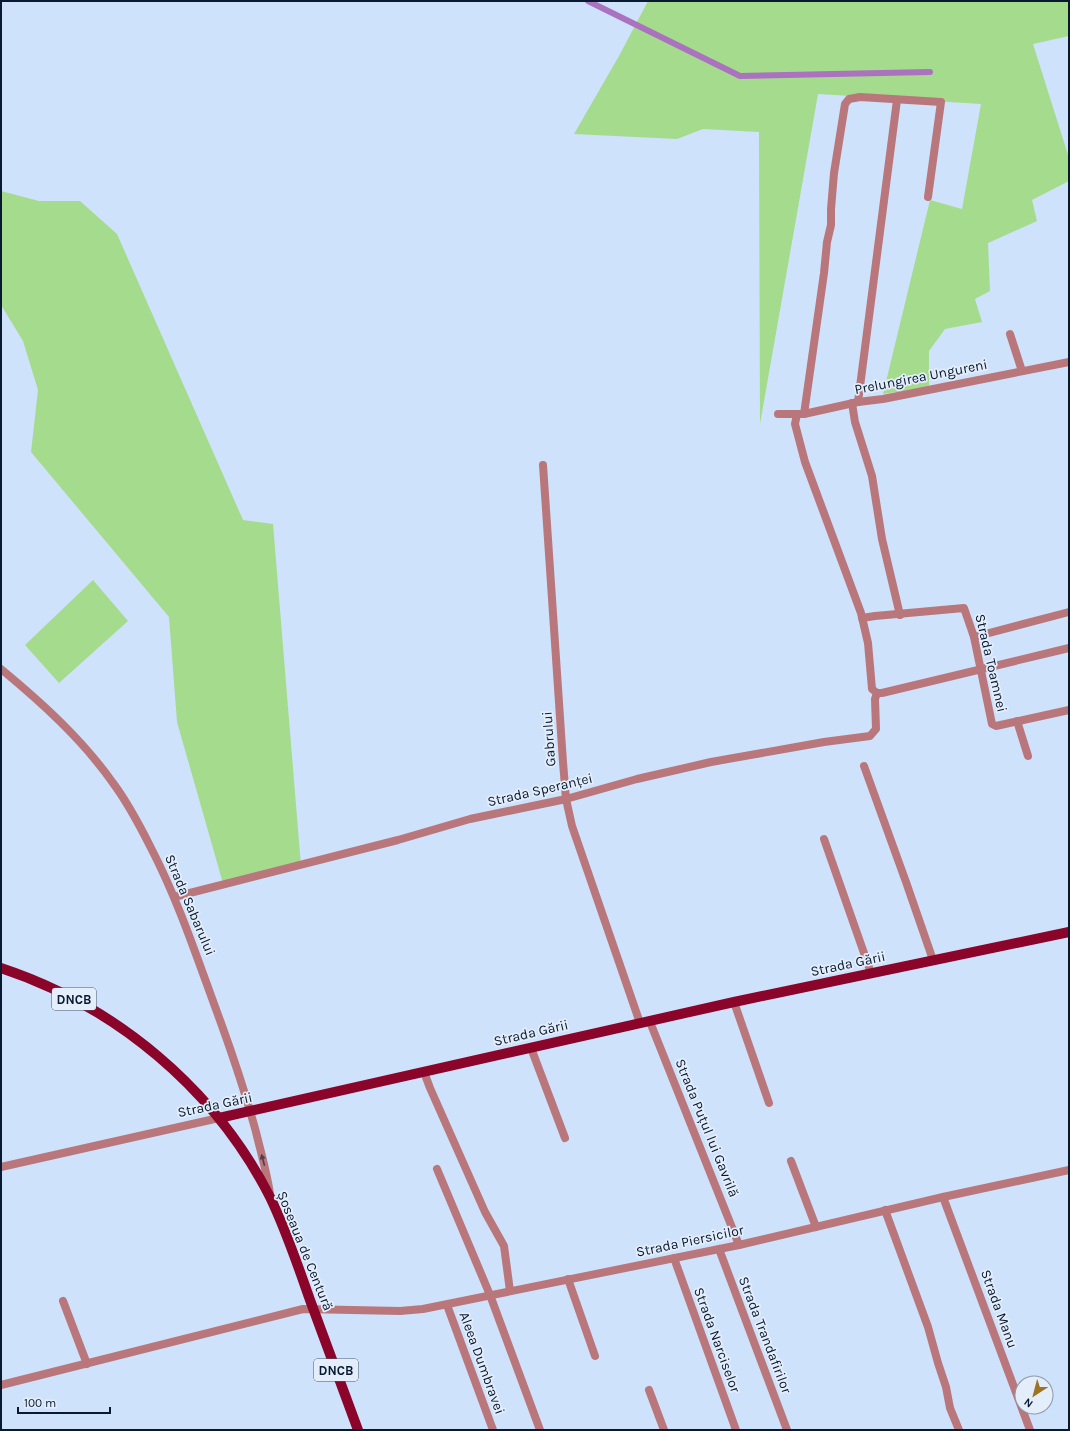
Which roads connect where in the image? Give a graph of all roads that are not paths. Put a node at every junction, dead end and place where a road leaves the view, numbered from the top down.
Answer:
1 (897, 100) junction
2 (928, 197) dead end
3 (1010, 334) dead end
4 (1069, 362) edge
5 (1022, 371) junction
6 (855, 403) junction
7 (778, 414) dead end
8 (800, 414) junction
9 (543, 465) dead end
10 (1069, 612) edge
11 (900, 615) junction
12 (862, 618) junction
13 (974, 637) junction
14 (1069, 648) edge
15 (1, 668) edge
16 (981, 669) junction
17 (875, 691) junction
18 (1069, 710) edge
19 (1018, 721) junction
20 (1028, 756) dead end
21 (864, 766) dead end
22 (566, 799) junction
23 (824, 839) dead end
24 (174, 896) junction
25 (1069, 932) edge
26 (933, 960) junction
27 (1, 968) edge
28 (871, 973) junction
29 (734, 1002) junction
30 (645, 1022) junction
31 (531, 1048) junction
32 (424, 1072) junction
33 (769, 1103) dead end
34 (250, 1112) junction
35 (219, 1118) junction
36 (565, 1138) dead end
37 (791, 1161) dead end
38 (1, 1167) edge
39 (437, 1169) dead end
40 (1069, 1170) edge
41 (943, 1197) junction
42 (270, 1198) junction
43 (885, 1210) junction
44 (816, 1227) junction
45 (739, 1245) junction
46 (719, 1249) junction
47 (674, 1258) junction
48 (568, 1279) junction
49 (510, 1291) junction
50 (490, 1295) junction
51 (63, 1300) dead end
52 (447, 1305) junction
53 (313, 1309) junction
54 (595, 1356) dead end
55 (87, 1364) junction
56 (1, 1385) edge
57 (649, 1390) dead end
58 (358, 1430) edge
59 (493, 1430) edge
60 (540, 1430) edge
61 (664, 1430) edge
62 (736, 1430) edge
63 (787, 1430) edge
64 (959, 1430) edge
65 (1030, 1430) edge

1 - 2 street
1 - 6 street
1 - 8 street, Strada Speranței
3 - 5 street
4 - 5 street, Prelungirea Ungureni
5 - 6 street, Prelungirea Ungureni
6 - 8 street, Prelungirea Ungureni
6 - 11 street
7 - 8 street, Prelungirea Ungureni
8 - 12 street, Strada Speranței
9 - 22 street, Gabrului
10 - 13 street
11 - 12 street, Strada Toamnei
11 - 13 street, Strada Toamnei
12 - 17 street, Strada Speranței
13 - 16 street, Strada Toamnei
14 - 16 street
15 - 24 street, Strada Sabarului
16 - 17 street
16 - 19 street, Strada Toamnei
17 - 22 street, Strada Speranței
18 - 19 street, Strada Toamnei
19 - 20 street
21 - 26 street
22 - 24 street, Strada Speranței
22 - 30 street, Gabrului
23 - 28 street
24 - 34 street, Strada Sabarului
25 - 26 main road, Strada Gării
26 - 28 main road, Strada Gării
27 - 35 main road, Șoseaua de Centură / DNCB
28 - 29 main road, Strada Gării
29 - 30 main road, Strada Gării
29 - 33 street
30 - 31 main road, Strada Gării
30 - 45 street, Strada Puțul lui Gavrilă
31 - 32 main road, Strada Gării
31 - 36 street
32 - 34 main road, Strada Gării
32 - 49 street
34 - 35 main road, Strada Gării
42 -> 34 street, Strada Sabarului
35 - 38 street, Strada Gării
35 - 42 main road, Șoseaua de Centură / DNCB
37 - 44 street
39 - 50 street
40 - 41 street, Strada Piersicilor
41 - 43 street, Strada Piersicilor
41 - 65 street, Strada Manu
42 - 53 main road, Șoseaua de Centură / DNCB
43 - 44 street, Strada Piersicilor
43 - 64 street
44 - 45 street, Strada Piersicilor
45 - 46 street, Strada Piersicilor
46 - 47 street, Strada Piersicilor
46 - 63 street, Strada Trandafirilor
47 - 48 street, Strada Piersicilor
47 - 62 street, Strada Narciselor
48 - 49 street, Strada Piersicilor
48 - 54 street
49 - 50 street, Strada Piersicilor
50 - 52 street, Strada Piersicilor
50 - 60 street
51 - 55 street
52 - 53 street, Strada Piersicilor
52 - 59 street, Aleea Dumbravei
53 - 55 street, Strada Piersicilor
53 - 58 main road, Șoseaua de Centură / DNCB
55 - 56 street, Strada Piersicilor
57 - 61 street

